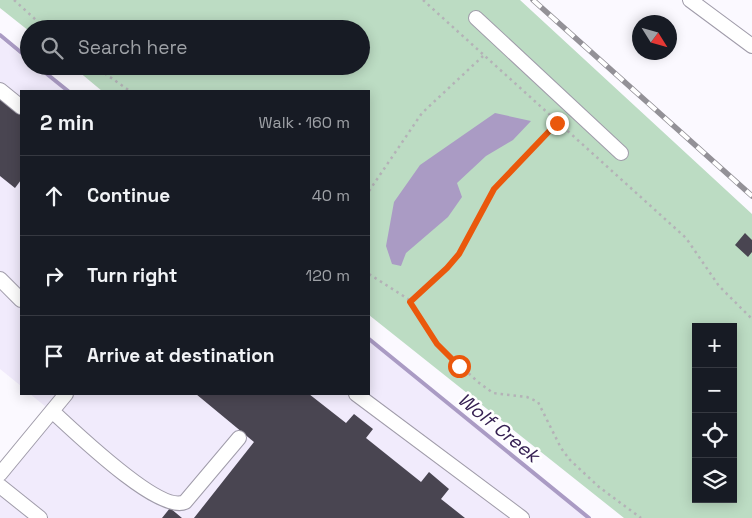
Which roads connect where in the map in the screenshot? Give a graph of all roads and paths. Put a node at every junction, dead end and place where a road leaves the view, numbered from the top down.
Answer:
1 (14, 0) edge
2 (423, 0) edge
3 (690, 0) edge
4 (476, 18) dead end
5 (36, 20) edge
6 (752, 46) edge
7 (483, 56) junction
8 (107, 75) edge
9 (0, 90) edge
10 (129, 90) edge
11 (20, 106) edge
12 (557, 123) junction
13 (621, 153) dead end
14 (370, 190) edge
15 (370, 275) edge
16 (0, 279) edge
17 (20, 299) edge
18 (410, 302) junction
19 (752, 319) edge
20 (65, 395) edge
21 (357, 395) edge
22 (52, 411) junction
23 (239, 438) dead end
24 (0, 474) edge
25 (0, 486) edge
26 (40, 518) edge
27 (522, 518) edge
28 (641, 518) edge

1 - 5 path
2 - 7 path
3 - 6 street
4 - 13 street
7 - 12 path
7 - 14 path
8 - 10 path
9 - 11 street
12 - 18 path
12 - 19 path
15 - 18 path
16 - 17 street
18 - 28 path
20 - 22 street
21 - 27 street
22 - 23 street
22 - 24 street
25 - 26 street

